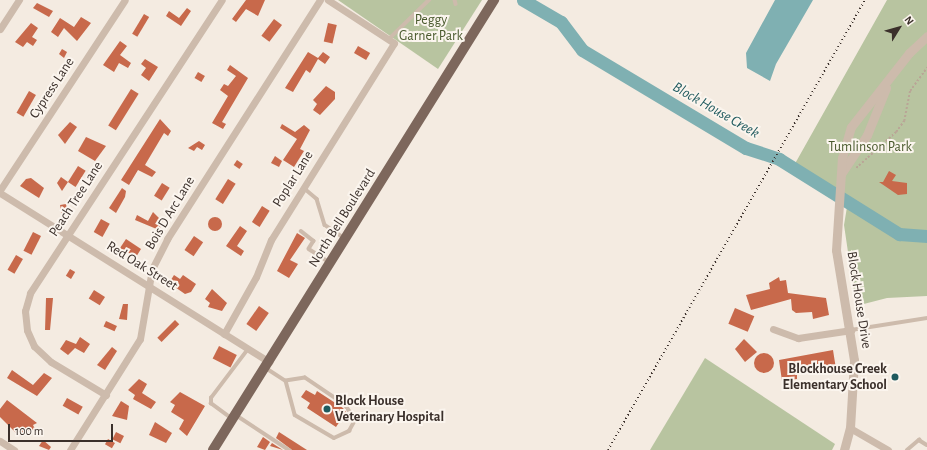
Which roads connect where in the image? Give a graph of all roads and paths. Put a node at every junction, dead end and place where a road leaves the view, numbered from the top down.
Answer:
1 (19, 0) edge
2 (125, 0) edge
3 (222, 0) edge
4 (320, 0) edge
5 (328, 0) edge
6 (430, 0) edge
7 (494, 1) edge
8 (0, 29) edge
9 (927, 36) edge
10 (391, 41) junction
11 (927, 68) edge
12 (890, 77) junction
13 (856, 168) dead end
14 (840, 177) junction
15 (303, 188) junction
16 (0, 190) edge
17 (0, 193) edge
18 (301, 231) dead end
19 (69, 236) junction
20 (345, 238) junction
21 (330, 263) junction
22 (149, 287) junction
23 (927, 318) edge
24 (773, 329) dead end
25 (851, 330) junction
26 (224, 334) junction
27 (248, 349) junction
28 (267, 365) junction
29 (286, 381) junction
30 (106, 395) junction
31 (234, 417) junction
32 (850, 428) junction
33 (0, 441) edge
34 (927, 445) edge
35 (14, 450) edge
36 (70, 450) edge
37 (213, 450) edge
38 (289, 450) edge
39 (844, 450) edge
40 (888, 450) edge
41 (907, 450) edge

1 - 8 street
2 - 16 street, Cypress Lane
3 - 19 street, Peach Tree Lane
4 - 22 street, Bois D Arc Lane
5 - 10 street
6 - 10 lane
7 - 20 main road, North Bell Boulevard
9 - 12 street, Block House Drive
10 - 15 street, Poplar Lane
11 - 13 path
12 - 14 street, Block House Drive
12 - 14 street, Block House Drive
14 - 25 street, Block House Drive
15 - 20 lane
15 - 26 street, Poplar Lane
17 - 19 street, Red Oak Street
18 - 21 lane
19 - 22 street, Red Oak Street
19 - 30 street, Peach Tree Lane
20 - 21 main road, North Bell Boulevard
21 - 28 main road, North Bell Boulevard
22 - 26 street, Red Oak Street
22 - 30 street, Bois D Arc Lane
23 - 25 lane
24 - 25 street
25 - 32 street, Block House Drive
26 - 27 street, Red Oak Street
27 - 28 street, Red Oak Street
27 - 31 lane
28 - 29 lane
28 - 31 main road, North Bell Boulevard
29 - 29 lane
30 - 36 street, Bois D Arc Lane
31 - 37 main road, North Bell Boulevard
31 - 38 lane
32 - 39 street, Block House Drive
32 - 40 street
33 - 35 street
34 - 41 lane

